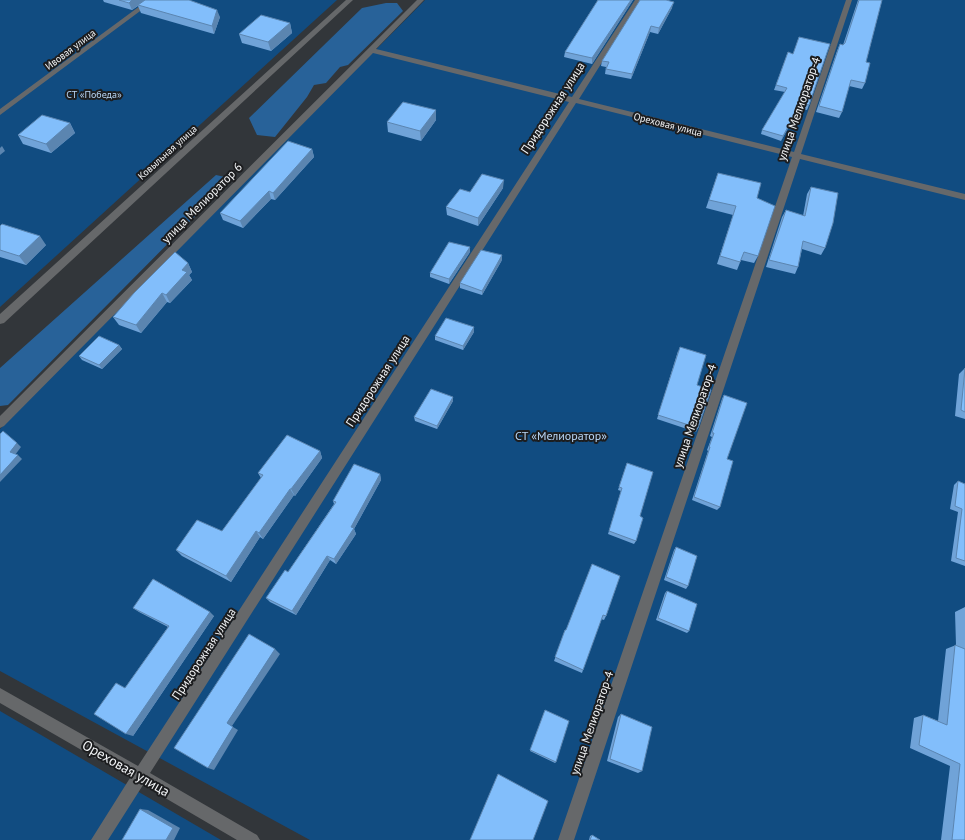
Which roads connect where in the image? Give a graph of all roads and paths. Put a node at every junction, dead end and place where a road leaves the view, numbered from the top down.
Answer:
1 (152, 0) edge
2 (350, 0) edge
3 (421, 0) edge
4 (638, 0) edge
5 (849, 0) edge
6 (370, 50) junction
7 (573, 100) junction
8 (0, 113) edge
9 (796, 157) junction
10 (965, 198) edge
11 (0, 320) edge
12 (0, 423) edge
13 (0, 695) edge
14 (141, 777) junction
15 (99, 840) edge
16 (252, 840) edge
17 (566, 840) edge

1 - 8 street, Ивовая улица
2 - 11 street, Ковыльная улица
3 - 6 street, улица Мелиоратор 6
4 - 7 street, Придорожная улица
5 - 9 street, улица Мелиоратор-4
6 - 7 street, Ореховая улица
6 - 12 street, улица Мелиоратор 6
7 - 9 street, Ореховая улица
7 - 14 street, Придорожная улица
9 - 10 street, Ореховая улица
9 - 17 street, улица Мелиоратор-4
13 - 14 street, Ореховая улица
14 - 15 street, Придорожная улица
14 - 16 street, Ореховая улица

